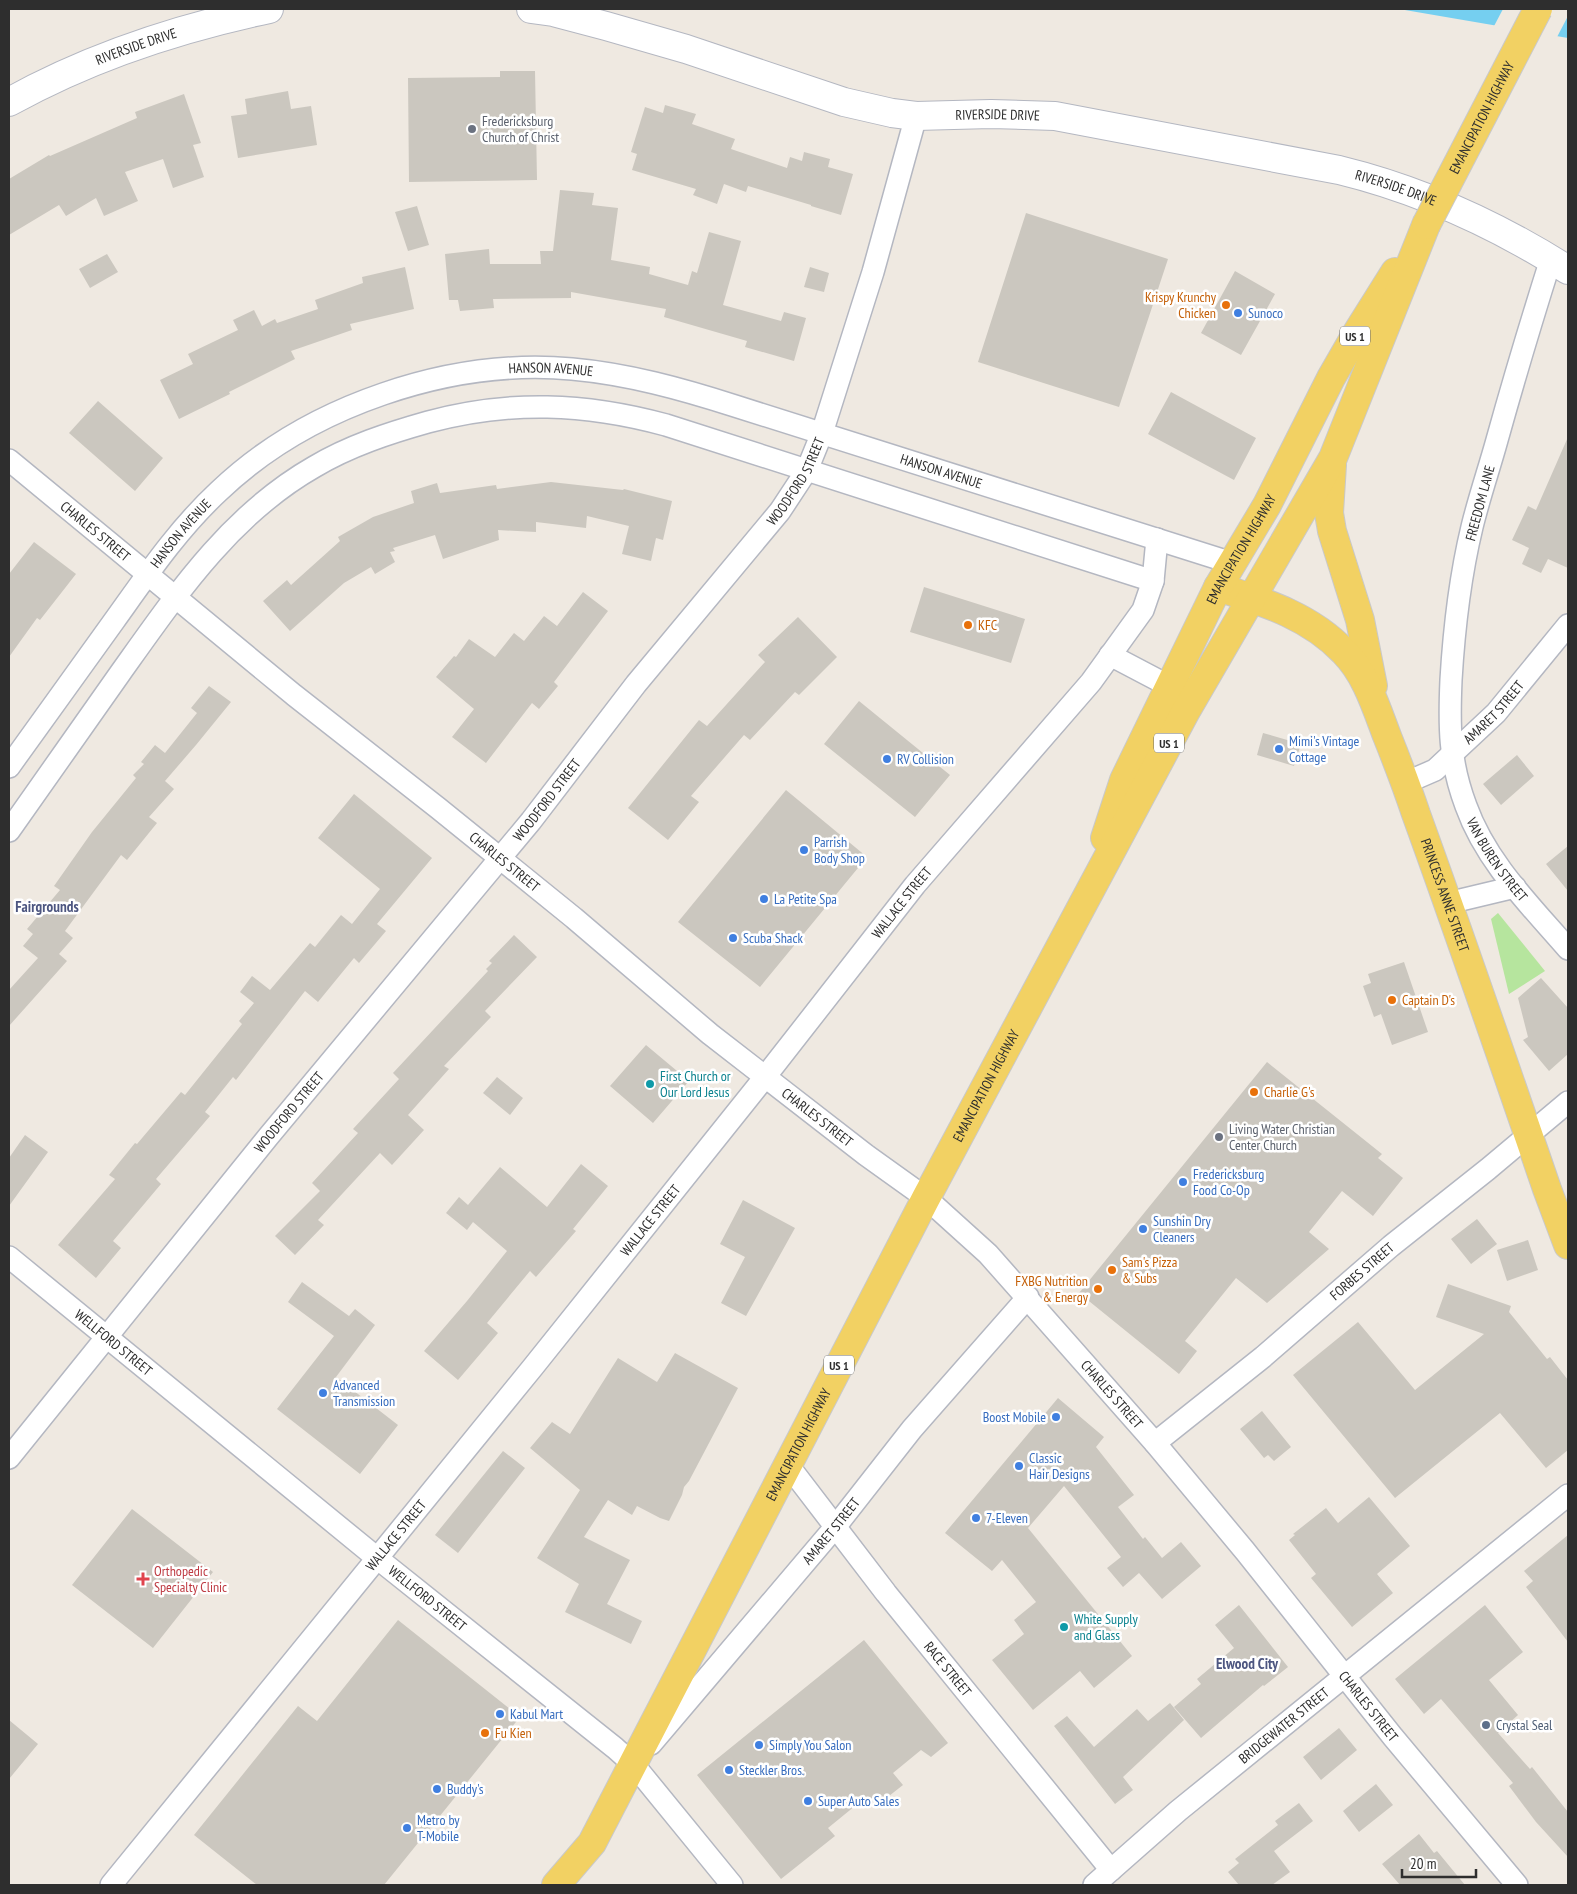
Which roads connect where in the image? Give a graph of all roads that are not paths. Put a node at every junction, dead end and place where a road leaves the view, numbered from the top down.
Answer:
1 (269, 9) edge
2 (531, 9) edge
3 (1538, 9) edge
4 (9, 102) edge
5 (916, 116) junction
6 (1426, 225) junction
7 (1560, 264) edge
8 (822, 433) junction
9 (1333, 458) junction
10 (9, 460) edge
11 (806, 470) junction
12 (1157, 539) junction
13 (1232, 563) junction
14 (147, 574) junction
15 (1153, 581) junction
16 (1218, 587) junction
17 (175, 597) junction
18 (1252, 598) junction
19 (1568, 625) edge
20 (1110, 655) junction
21 (1169, 686) junction
22 (1376, 707) junction
23 (1452, 754) junction
24 (9, 767) edge
25 (1406, 783) junction
26 (9, 831) edge
27 (500, 858) junction
28 (1515, 887) junction
29 (1092, 889) junction
30 (1448, 903) junction
31 (1568, 949) edge
32 (765, 1077) junction
33 (1568, 1102) edge
34 (1528, 1135) junction
35 (926, 1198) junction
36 (1568, 1245) edge
37 (9, 1257) edge
38 (1028, 1297) junction
39 (108, 1337) junction
40 (1155, 1443) junction
41 (9, 1458) edge
42 (788, 1465) junction
43 (1568, 1495) edge
44 (836, 1526) junction
45 (377, 1558) junction
46 (1345, 1676) junction
47 (634, 1765) junction
48 (592, 1843) junction
49 (1111, 1870) junction
50 (111, 1885) edge
51 (556, 1885) edge
52 (583, 1885) edge
53 (732, 1885) edge
54 (1094, 1885) edge
55 (1517, 1885) edge

1 - 4 street, RIVERSIDE DRIVE
2 - 5 street, RIVERSIDE DRIVE
3 - 6 main road, EMANCIPATION HIGHWAY / US 1, bridge
5 - 7 street, RIVERSIDE DRIVE
5 - 8 street, WOODFORD STREET
6 - 9 main road, EMANCIPATION HIGHWAY / US 1
6 - 13 main road, EMANCIPATION HIGHWAY / US 1
7 - 23 street, FREEDOM LANE
8 - 11 street, WOODFORD STREET
8 - 12 street, HANSON AVENUE
8 - 14 street, HANSON AVENUE
9 - 18 main road, EMANCIPATION HIGHWAY / US 1
9 - 22 main road
10 - 14 street, CHARLES STREET
11 - 15 street
11 - 17 street
11 - 27 street, WOODFORD STREET
12 - 13 street, HANSON AVENUE
12 - 15 street, WALLACE STREET
13 - 16 main road, EMANCIPATION HIGHWAY / US 1
14 - 17 street, CHARLES STREET
14 - 24 street, HANSON AVENUE
15 - 20 street, WALLACE STREET
16 - 18 main road
16 - 21 main road, EMANCIPATION HIGHWAY / US 1
17 - 26 street
17 - 27 street, CHARLES STREET
18 - 22 main road, PRINCESS ANNE STREET
18 - 29 main road, EMANCIPATION HIGHWAY / US 1
19 - 23 street, AMARET STREET
20 - 21 street
20 - 32 street, WALLACE STREET
21 - 29 main road, EMANCIPATION HIGHWAY / US 1
22 - 25 main road, PRINCESS ANNE STREET
23 - 25 street, AMARET STREET
23 - 28 street, VAN BUREN STREET
25 - 30 main road, PRINCESS ANNE STREET
27 - 32 street, CHARLES STREET
27 - 39 street, WOODFORD STREET
28 - 30 street
28 - 31 street, VAN BUREN STREET
29 - 35 main road, EMANCIPATION HIGHWAY / US 1
30 - 34 main road, PRINCESS ANNE STREET
32 - 35 street, CHARLES STREET
32 - 45 street, WALLACE STREET
33 - 34 street, FORBES STREET
34 - 36 main road, PRINCESS ANNE STREET
34 - 40 street, FORBES STREET
35 - 38 street, CHARLES STREET
35 - 42 main road, EMANCIPATION HIGHWAY / US 1
37 - 39 street, WELLFORD STREET
38 - 40 street, CHARLES STREET
38 - 44 street, AMARET STREET
39 - 41 street, WOODFORD STREET
39 - 45 street, WELLFORD STREET
40 - 46 street, CHARLES STREET
42 - 44 street, RACE STREET
42 - 47 main road, EMANCIPATION HIGHWAY / US 1
43 - 46 street, BRIDGEWATER STREET
44 - 47 street, AMARET STREET
44 - 49 street, RACE STREET
45 - 47 street, WELLFORD STREET
45 - 50 street, WALLACE STREET
46 - 49 street, BRIDGEWATER STREET
46 - 55 street, CHARLES STREET
47 - 48 main road, EMANCIPATION HIGHWAY / US 1
47 - 53 street, WELLFORD STREET
48 - 51 main road, EMANCIPATION HIGHWAY / US 1
48 - 52 main road, EMANCIPATION HIGHWAY / US 1
49 - 54 street, BRIDGEWATER STREET

